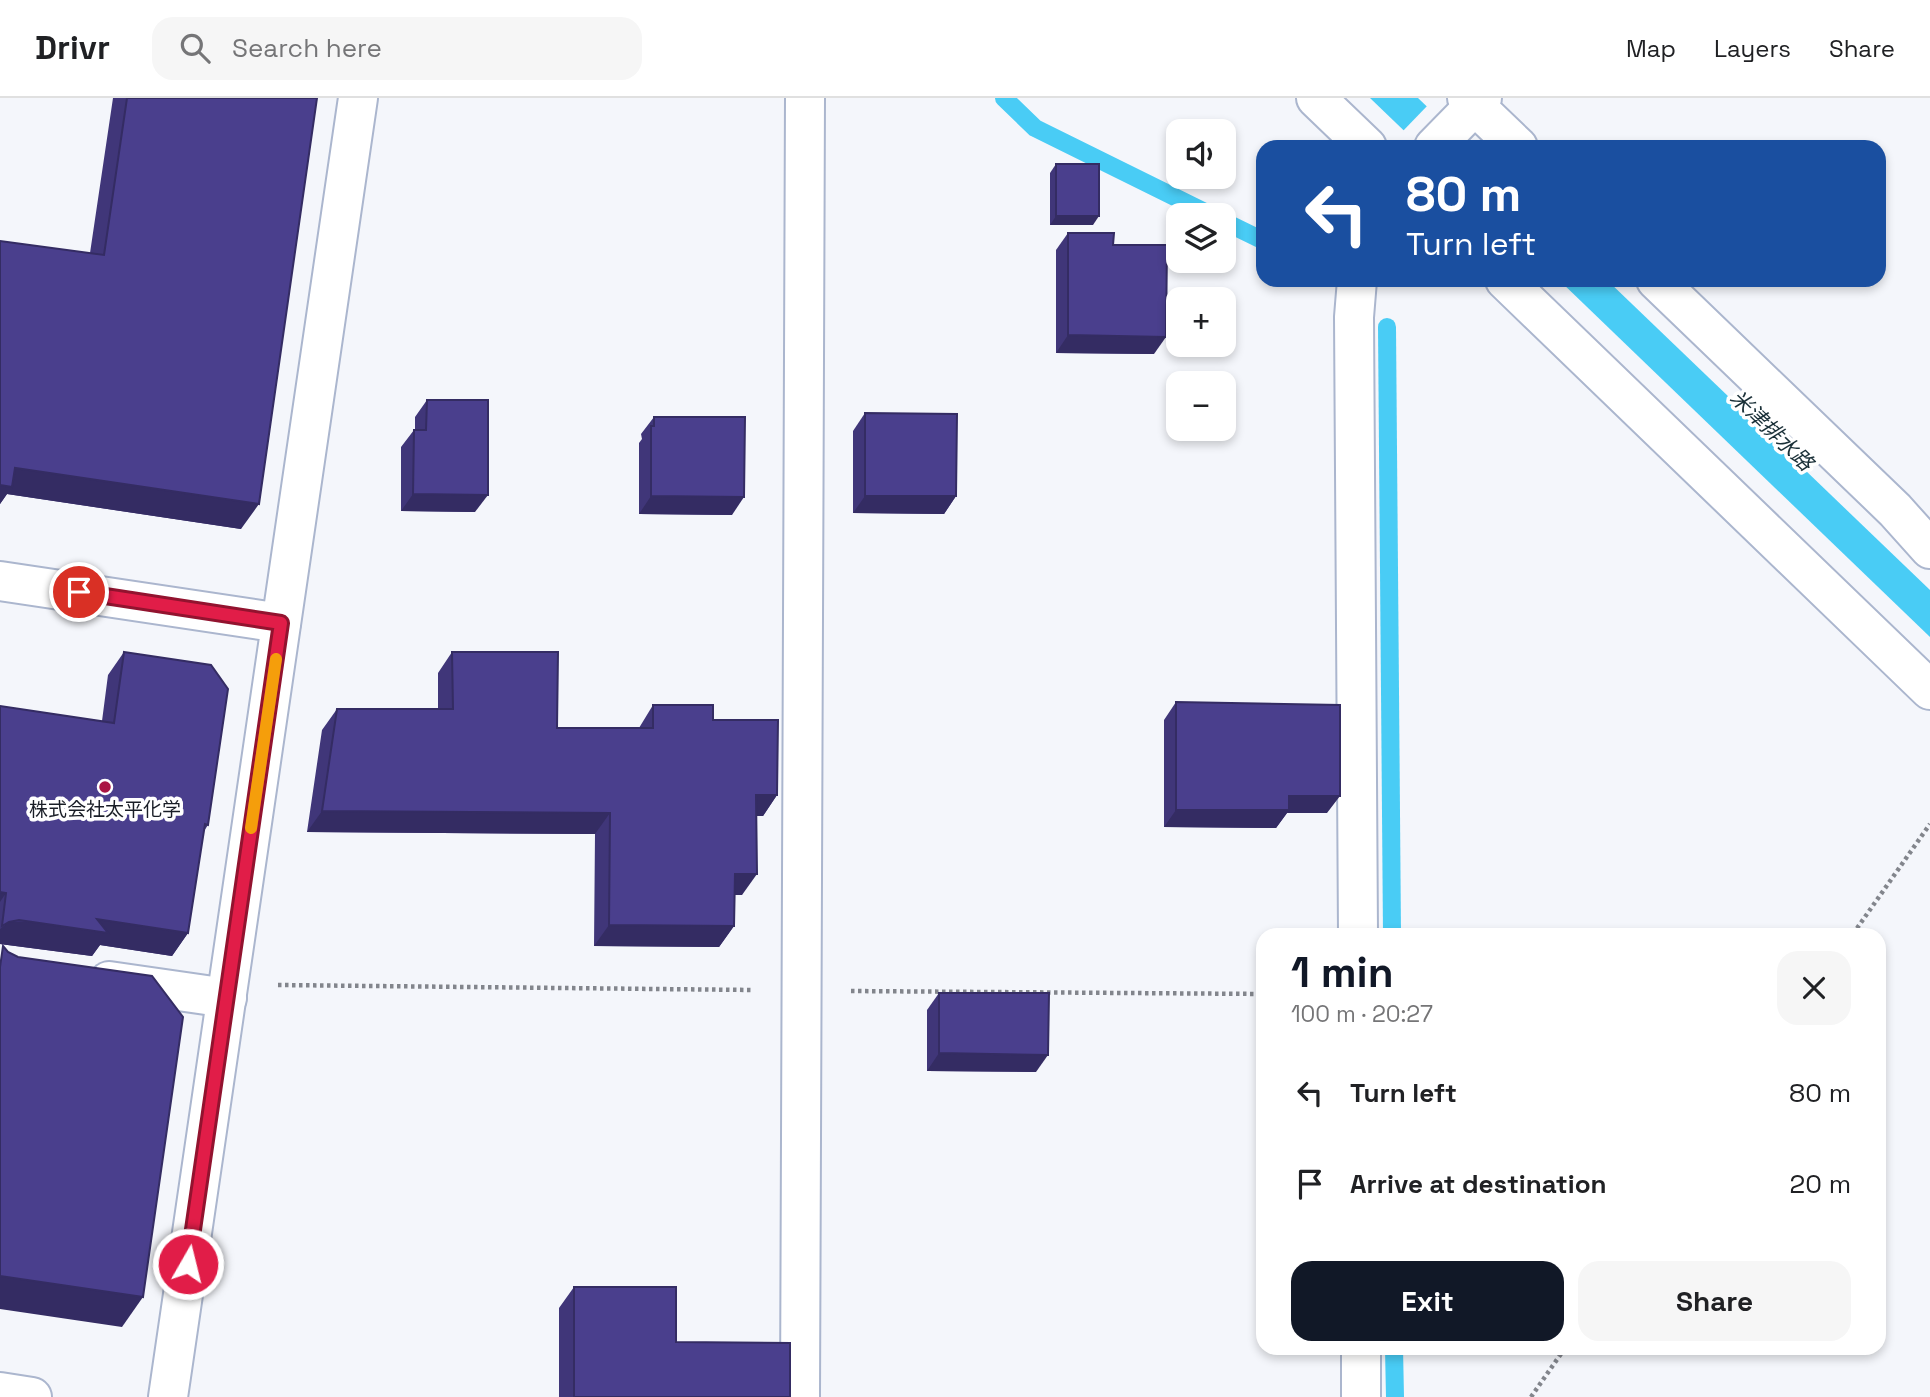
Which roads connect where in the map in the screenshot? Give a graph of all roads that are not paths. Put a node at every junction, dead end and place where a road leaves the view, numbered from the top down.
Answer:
1 (358, 98) edge
2 (805, 98) edge
3 (1316, 98) edge
4 (1472, 105) edge
5 (1360, 140) edge
6 (1440, 140) edge
7 (1510, 140) edge
8 (1357, 287) edge
9 (1512, 287) edge
10 (1663, 287) edge
11 (1923, 526) edge
12 (0, 581) edge
13 (281, 623) junction
14 (1930, 690) edge
15 (1358, 928) edge
16 (79, 976) edge
17 (228, 988) junction
18 (1361, 1355) edge
19 (0, 1392) edge
20 (32, 1397) edge
21 (168, 1397) edge
22 (800, 1397) edge
23 (1361, 1397) edge

1 - 13 street
2 - 22 street
3 - 5 street
4 - 6 street
4 - 7 street
8 - 15 street
9 - 14 street
10 - 11 street
12 - 13 street
13 - 17 street
16 - 17 street
17 - 21 street
18 - 23 street
19 - 20 street

